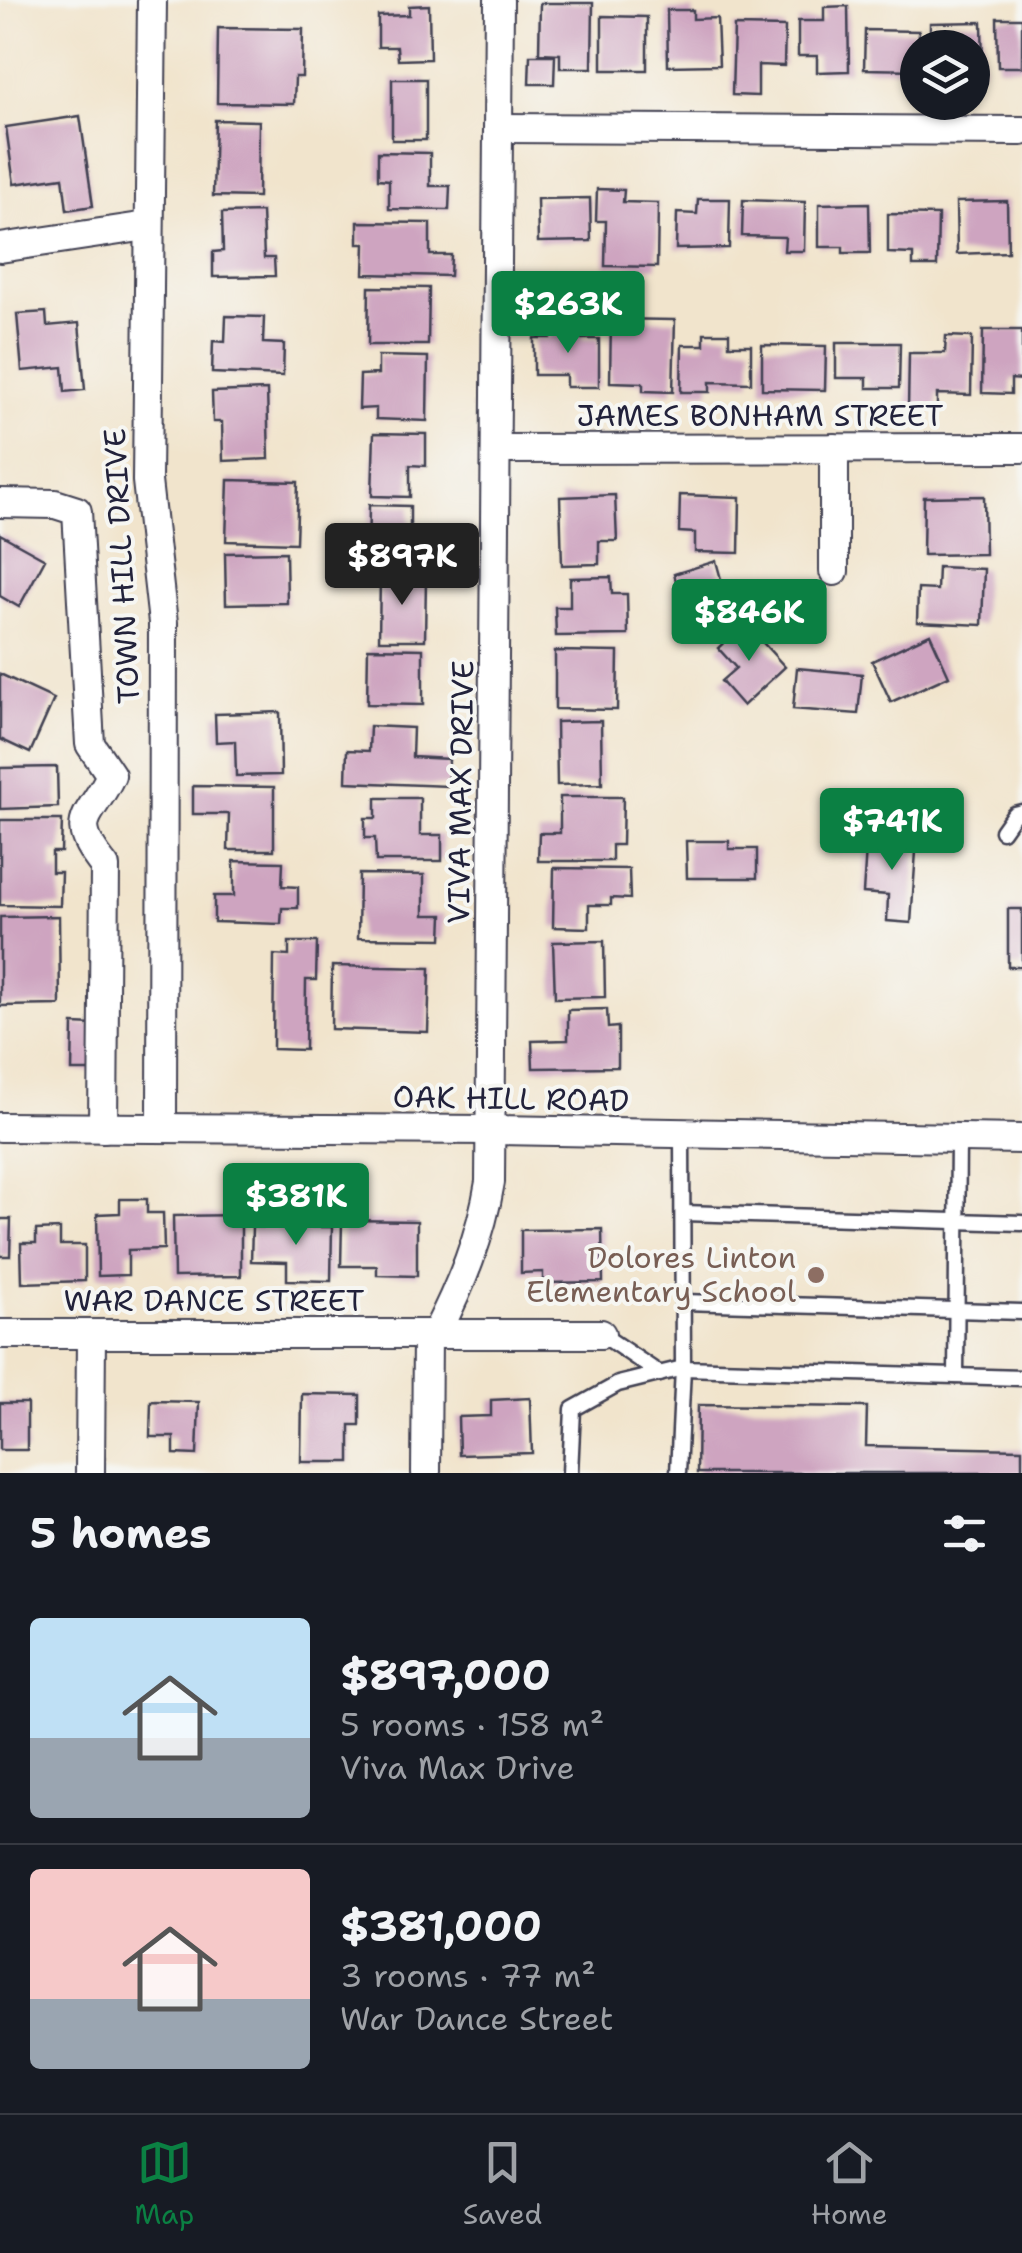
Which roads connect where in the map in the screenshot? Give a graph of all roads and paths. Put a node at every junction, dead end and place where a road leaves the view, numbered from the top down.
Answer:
1 (152, 0) edge
2 (500, 0) edge
3 (499, 128) junction
4 (1022, 131) edge
5 (148, 226) junction
6 (0, 248) edge
7 (834, 448) junction
8 (1022, 448) edge
9 (497, 449) junction
10 (0, 503) edge
11 (834, 570) dead end
12 (1022, 812) edge
13 (1002, 831) dead end
14 (0, 1127) edge
15 (103, 1128) junction
16 (162, 1128) junction
17 (490, 1130) junction
18 (682, 1134) junction
19 (958, 1138) junction
20 (1022, 1139) edge
21 (682, 1213) junction
22 (957, 1222) junction
23 (1022, 1223) edge
24 (683, 1302) junction
25 (956, 1310) junction
26 (1022, 1312) edge
27 (0, 1334) edge
28 (91, 1334) junction
29 (432, 1334) junction
30 (601, 1334) joint
31 (684, 1368) junction
32 (660, 1374) junction
33 (956, 1376) junction
34 (1022, 1378) edge
35 (90, 1473) edge
36 (426, 1473) edge
37 (570, 1473) edge
38 (678, 1473) edge

1 - 5 street, TOWN HILL DRIVE
2 - 3 street, VIVA MAX DRIVE
3 - 4 street
3 - 9 street, VIVA MAX DRIVE
5 - 6 street
5 - 16 street, TOWN HILL DRIVE
7 - 8 street, JAMES BONHAM STREET
7 - 9 street, JAMES BONHAM STREET
7 - 11 street
9 - 17 street, VIVA MAX DRIVE
10 - 15 street
12 - 13 lane
14 - 15 street, OAK HILL ROAD
15 - 16 street, OAK HILL ROAD
16 - 17 street, OAK HILL ROAD
17 - 18 street, OAK HILL ROAD
17 - 29 street, VIVA MAX DRIVE
18 - 19 street, OAK HILL ROAD
18 - 21 lane
19 - 20 street, OAK HILL ROAD
19 - 22 lane
21 - 22 lane
21 - 24 lane
22 - 23 lane
22 - 25 lane
24 - 25 lane
24 - 31 lane
25 - 26 lane
25 - 33 lane
27 - 28 street, WAR DANCE STREET
28 - 29 street, WAR DANCE STREET
28 - 35 street
29 - 30 street, WAR DANCE STREET
29 - 36 street, VIVA MAX DRIVE
30 - 32 lane
31 - 32 lane
31 - 33 lane
31 - 38 lane
32 - 37 lane
33 - 34 lane

